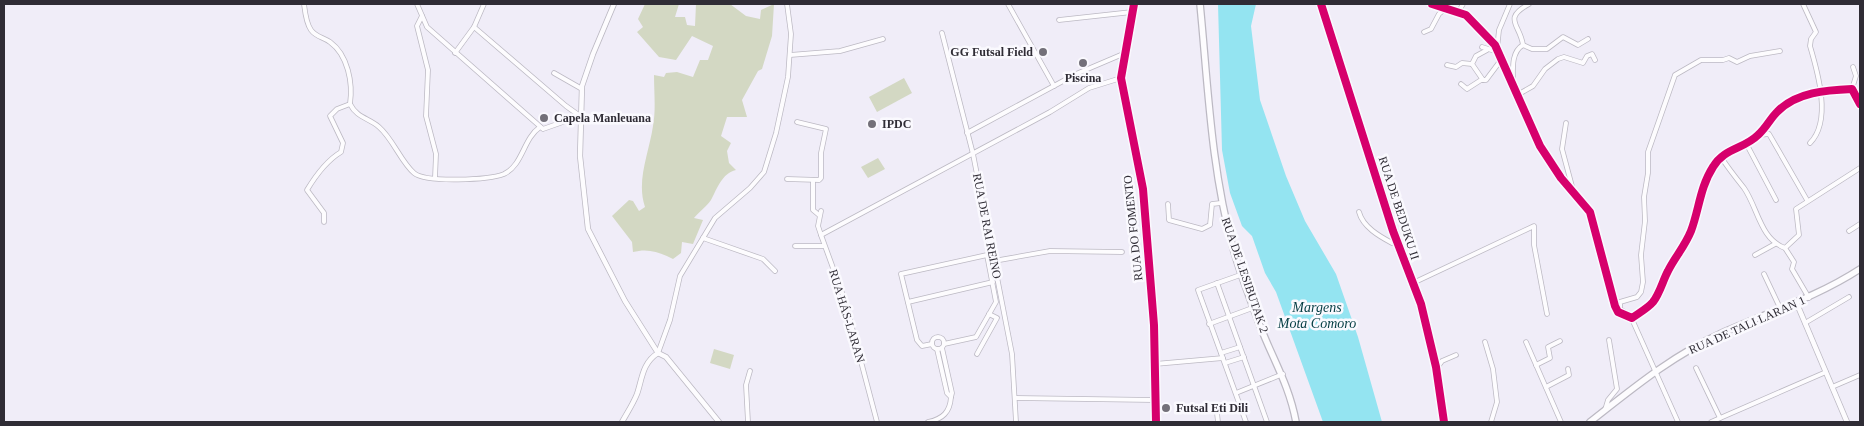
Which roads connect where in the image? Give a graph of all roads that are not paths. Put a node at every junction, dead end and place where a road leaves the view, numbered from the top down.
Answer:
1 (304, 4) edge
2 (417, 4) edge
3 (484, 4) edge
4 (614, 4) edge
5 (787, 4) edge
6 (1008, 4) edge
7 (1134, 4) edge
8 (1200, 4) edge
9 (1321, 4) edge
10 (1432, 4) edge
11 (1463, 4) edge
12 (1510, 4) edge
13 (1529, 4) edge
14 (1803, 4) edge
15 (1445, 9) junction
16 (1459, 11) junction
17 (1132, 12) junction
18 (422, 16) junction
19 (1059, 20) dead end
20 (474, 27) junction
21 (1424, 32) dead end
22 (942, 33) dead end
23 (883, 39) dead end
24 (1588, 39) dead end
25 (1523, 45) junction
26 (1482, 47) dead end
27 (1487, 50) junction
28 (1498, 51) junction
29 (1780, 51) dead end
30 (455, 53) junction
31 (1124, 54) junction
32 (790, 55) junction
33 (1501, 60) junction
34 (1595, 60) dead end
35 (1472, 64) junction
36 (1447, 65) dead end
37 (1853, 67) dead end
38 (554, 73) dead end
39 (1120, 78) junction
40 (1483, 80) junction
41 (1513, 83) junction
42 (1461, 84) dead end
43 (1054, 86) junction
44 (582, 89) junction
45 (1852, 89) junction
46 (1820, 91) junction
47 (1519, 94) junction
48 (350, 104) junction
49 (1860, 104) edge
50 (580, 116) junction
51 (797, 122) dead end
52 (1566, 123) dead end
53 (540, 127) junction
54 (967, 133) junction
55 (1759, 134) junction
56 (1810, 143) dead end
57 (1747, 144) junction
58 (973, 154) junction
59 (1721, 157) junction
60 (1860, 168) edge
61 (435, 178) junction
62 (787, 179) dead end
63 (813, 180) junction
64 (1574, 192) junction
65 (1776, 200) dead end
66 (1807, 200) junction
67 (1221, 203) junction
68 (1168, 204) dead end
69 (1359, 212) dead end
70 (324, 222) dead end
71 (1860, 224) edge
72 (1849, 231) dead end
73 (821, 235) junction
74 (703, 238) junction
75 (1397, 242) junction
76 (1775, 244) junction
77 (796, 246) dead end
78 (824, 246) junction
79 (1785, 248) junction
80 (1122, 252) dead end
81 (1755, 255) dead end
82 (994, 261) junction
83 (1860, 269) edge
84 (775, 271) dead end
85 (1243, 274) junction
86 (1764, 274) dead end
87 (993, 282) junction
88 (1217, 283) junction
89 (1413, 283) junction
90 (1849, 297) dead end
91 (1809, 298) junction
92 (908, 302) junction
93 (1797, 304) junction
94 (1255, 307) junction
95 (1781, 310) junction
96 (989, 314) junction
97 (1547, 314) dead end
98 (1229, 317) junction
99 (1632, 318) junction
100 (1805, 323) junction
101 (1209, 324) junction
102 (1609, 340) dead end
103 (1560, 341) dead end
104 (1485, 342) dead end
105 (1526, 342) dead end
106 (932, 344) junction
107 (941, 347) junction
108 (1240, 347) junction
109 (658, 353) junction
110 (978, 354) dead end
111 (1222, 355) junction
112 (1456, 355) dead end
113 (1244, 357) junction
114 (1225, 363) junction
115 (1155, 364) junction
116 (1536, 365) junction
117 (1696, 368) dead end
118 (1436, 369) junction
119 (1568, 369) dead end
120 (750, 370) dead end
121 (1655, 372) junction
122 (1826, 372) junction
123 (1283, 374) junction
124 (1860, 375) edge
125 (1254, 387) junction
126 (1546, 387) junction
127 (1832, 387) junction
128 (1236, 393) junction
129 (1016, 398) junction
130 (1154, 400) junction
131 (1605, 410) junction
132 (1217, 413) dead end
133 (1721, 419) edge
134 (622, 422) edge
135 (720, 422) edge
136 (748, 422) edge
137 (877, 422) edge
138 (928, 422) edge
139 (1016, 422) edge
140 (1156, 422) edge
141 (1218, 422) edge
142 (1246, 422) edge
143 (1267, 422) edge
144 (1296, 422) edge
145 (1444, 422) edge
146 (1491, 422) edge
147 (1561, 422) edge
148 (1590, 422) edge
149 (1678, 422) edge
150 (1711, 422) edge
151 (1847, 422) edge

1 - 48 street
2 - 18 street
3 - 20 street
4 - 44 street
5 - 32 street
6 - 43 street
7 - 17 street, RUA DO FOMENTO
8 - 67 main road, RUA DE LESIBUTAK 2
9 - 75 street, RUA DE BEDUKU II
10 - 15 street
11 - 16 street
12 - 28 street
13 - 25 street
14 - 46 street
15 - 16 street
15 - 21 street
16 - 28 street
17 - 19 street
17 - 31 street, RUA DO FOMENTO
18 - 30 street
18 - 61 street
20 - 30 street
20 - 50 street
22 - 54 street, RUA DE RAI REINO
23 - 32 street
24 - 25 street
25 - 41 street
26 - 27 street
27 - 28 street
27 - 35 street
28 - 33 street
29 - 99 street
30 - 53 street
31 - 39 street, RUA DO FOMENTO
31 - 43 street
32 - 74 street
33 - 40 street
33 - 41 street
34 - 47 street
35 - 36 street
35 - 40 street
37 - 45 street
38 - 44 street
39 - 58 street
39 - 115 street, RUA DO FOMENTO
40 - 42 street
41 - 47 street
43 - 54 street
44 - 50 street
45 - 46 street
45 - 49 street
46 - 55 street
46 - 56 street
47 - 64 street
48 - 61 street
48 - 70 street
50 - 53 street
50 - 109 street
51 - 63 street
52 - 64 street
53 - 61 street
54 - 58 street, RUA DE RAI REINO
55 - 57 street
55 - 66 street
57 - 59 street
57 - 65 street
58 - 73 street
58 - 82 street, RUA DE RAI REINO
59 - 76 street
59 - 99 street
60 - 66 street
62 - 63 street
63 - 73 street, RUA HÁS-LARAN
64 - 99 street
66 - 79 street
67 - 68 street
67 - 85 main road, RUA DE LESIBUTAK 2
69 - 75 street
71 - 72 street
73 - 78 street, RUA HÁS-LARAN
74 - 84 street
74 - 109 street
75 - 89 street, RUA DE BEDUKU II
76 - 79 street
76 - 81 street
77 - 78 street
78 - 137 street, RUA HÁS-LARAN
79 - 91 street
80 - 82 street
82 - 129 street, RUA DE RAI REINO
83 - 91 main road, RUA DE TALI LARAN 1
85 - 88 street
85 - 94 main road, RUA DE LESIBUTAK 2
86 - 95 street
87 - 92 street
87 - 92 street
87 - 96 street
88 - 98 street
88 - 101 street
89 - 97 street
89 - 118 street, RUA DE BEDUKU II
90 - 100 street
91 - 93 main road, RUA DE TALI LARAN 1
92 - 106 street
93 - 95 main road, RUA DE TALI LARAN 1
93 - 100 street
94 - 98 street
94 - 123 main road, RUA DE LESIBUTAK 2
95 - 121 main road, RUA DE TALI LARAN 1
96 - 107 street
96 - 110 street
98 - 101 street
98 - 108 street
99 - 121 street
100 - 122 street
101 - 111 street
102 - 131 street
103 - 116 street
104 - 146 street
105 - 116 street
106 - 107 street
106 - 107 street
107 - 138 street
108 - 111 street
108 - 113 street
109 - 134 street
109 - 135 street
111 - 114 street
111 - 115 street
112 - 118 street
113 - 114 street
113 - 125 street
114 - 128 street
115 - 130 street, RUA DO FOMENTO
116 - 126 street
117 - 133 street
118 - 145 street, RUA DE BEDUKU II
119 - 126 street
120 - 136 street
121 - 131 main road, RUA DE TALI LARAN 1
121 - 149 street
122 - 127 street
122 - 133 street
123 - 125 street
123 - 144 main road, RUA DE LESIBUTAK 2
124 - 127 street
125 - 128 street
125 - 143 street
126 - 147 street
127 - 151 street
128 - 142 street
129 - 130 street
129 - 139 street, RUA DE RAI REINO
130 - 140 street, RUA DO FOMENTO
131 - 148 main road, RUA DE TALI LARAN 1
132 - 141 street
133 - 150 street

